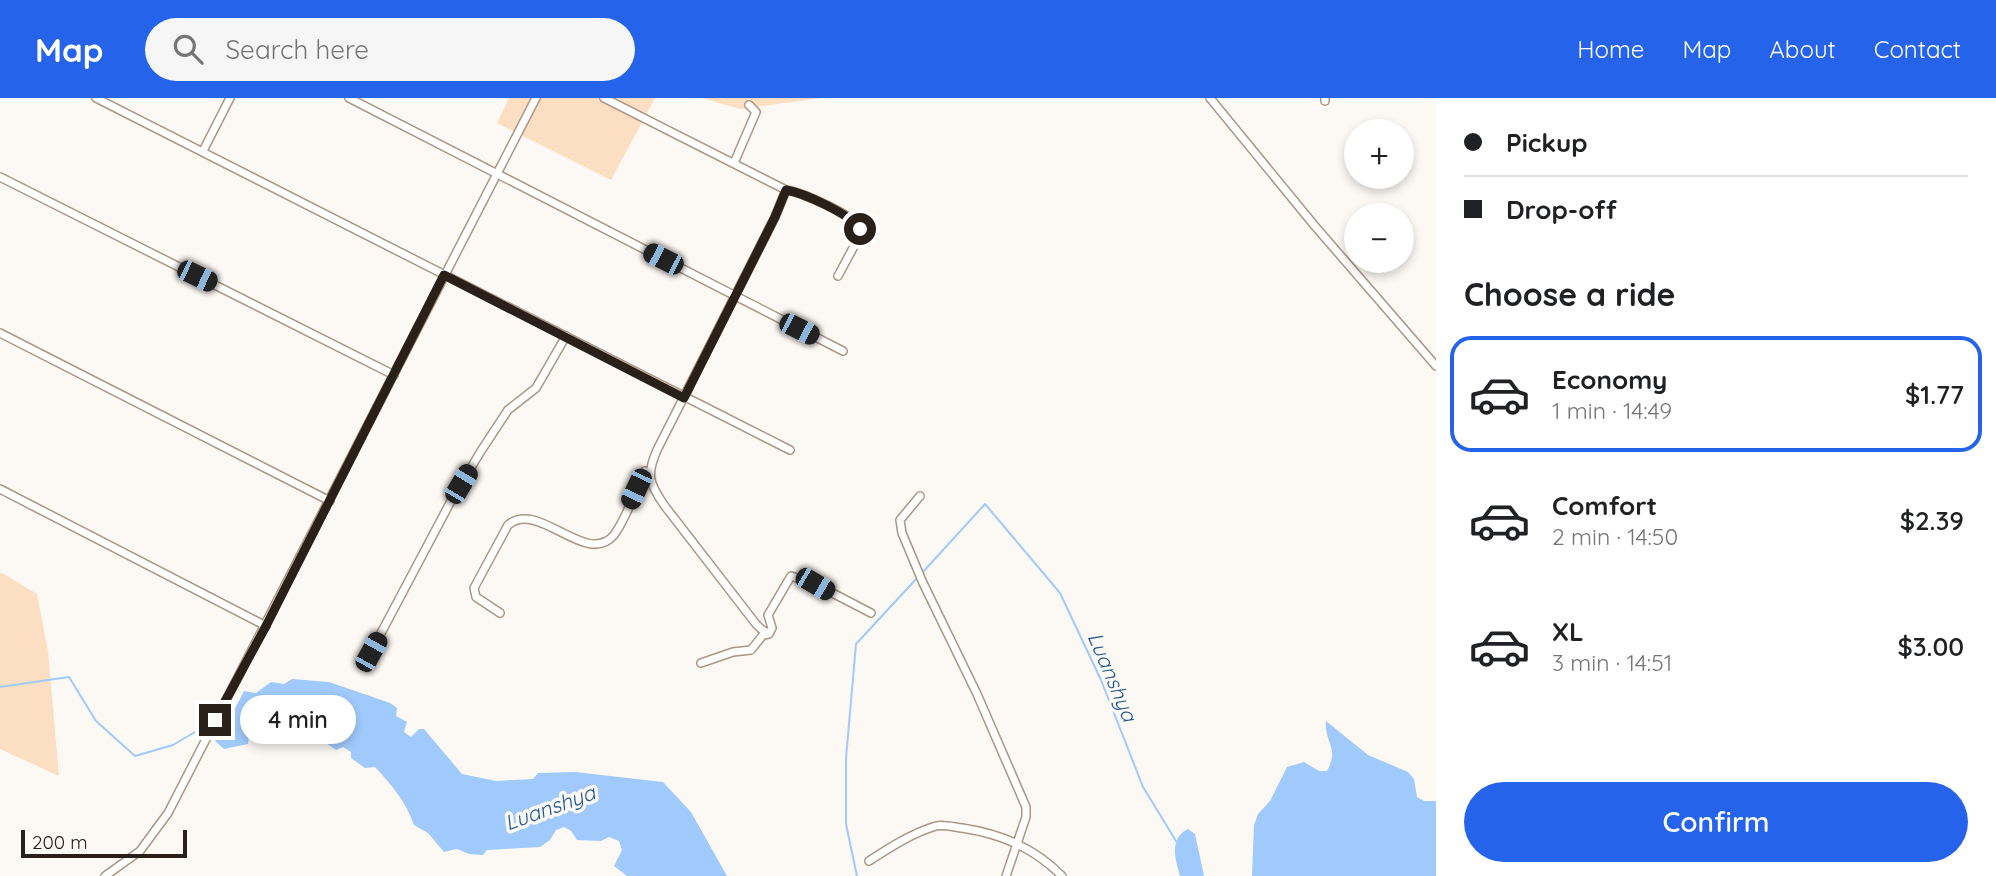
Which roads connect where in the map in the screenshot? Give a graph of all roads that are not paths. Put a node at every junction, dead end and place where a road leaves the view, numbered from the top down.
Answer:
1 (96, 98) edge
2 (230, 98) edge
3 (349, 98) edge
4 (536, 98) edge
5 (604, 98) edge
6 (1210, 98) edge
7 (749, 104) dead end
8 (203, 151) junction
9 (734, 163) junction
10 (497, 174) junction
11 (0, 177) edge
12 (786, 190) junction
13 (444, 275) junction
14 (838, 276) dead end
15 (734, 295) junction
16 (0, 333) edge
17 (566, 336) junction
18 (843, 351) dead end
19 (1436, 366) edge
20 (394, 375) junction
21 (684, 398) junction
22 (790, 450) dead end
23 (649, 474) junction
24 (0, 489) edge
25 (920, 496) dead end
26 (330, 501) junction
27 (871, 612) dead end
28 (500, 613) dead end
29 (266, 626) junction
30 (768, 633) junction
31 (371, 652) dead end
32 (701, 663) dead end
33 (1017, 842) junction
34 (869, 861) dead end
35 (105, 876) edge
36 (1006, 876) edge
37 (1062, 876) edge

1 - 8 street
2 - 8 street
3 - 10 street
4 - 10 street
5 - 9 street
6 - 19 street
7 - 9 street
8 - 13 street
9 - 12 street
10 - 13 street
10 - 15 street
11 - 20 street
12 - 14 street
12 - 15 street
13 - 17 street
13 - 20 street
15 - 18 street
15 - 21 street
16 - 26 street
17 - 21 street
17 - 31 street
20 - 26 street
21 - 22 street
21 - 23 street
23 - 28 street
23 - 30 street
24 - 29 street
25 - 33 street
26 - 29 street
27 - 30 street
29 - 35 street
30 - 32 street
33 - 34 street
33 - 36 street
33 - 37 street

